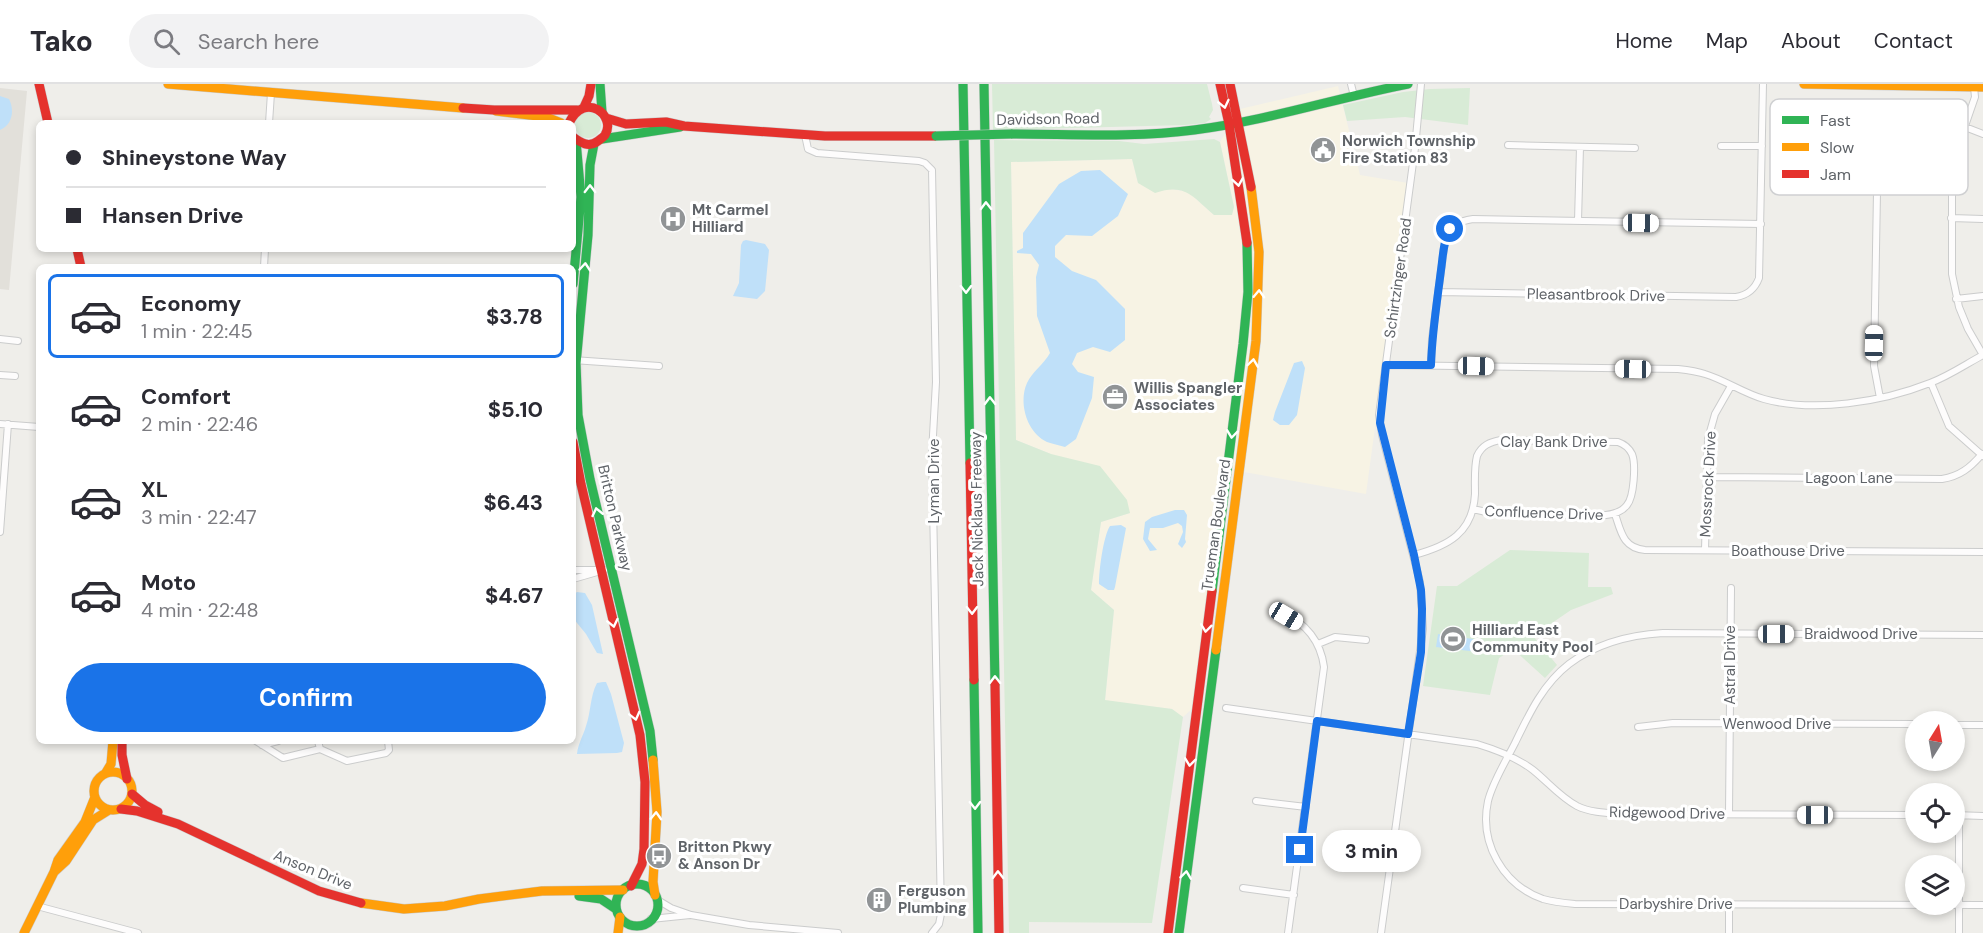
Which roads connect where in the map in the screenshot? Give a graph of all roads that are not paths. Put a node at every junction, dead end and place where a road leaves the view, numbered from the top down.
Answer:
1 (39, 84) edge
2 (168, 84) edge
3 (591, 84) edge
4 (600, 84) edge
5 (963, 84) edge
6 (984, 84) edge
7 (1220, 84) edge
8 (1230, 84) edge
9 (1351, 84) edge
10 (1408, 84) edge
11 (1421, 84) edge
12 (1763, 84) edge
13 (1804, 84) edge
14 (1977, 86) edge
15 (271, 93) junction
16 (1354, 96) junction
17 (580, 109) junction
18 (494, 110) junction
19 (604, 115) junction
20 (1968, 119) edge
21 (47, 120) edge
22 (270, 120) edge
23 (553, 120) edge
24 (571, 120) edge
25 (1240, 122) junction
26 (1229, 124) junction
27 (684, 126) junction
28 (1968, 129) edge
29 (1983, 134) edge
30 (805, 135) junction
31 (576, 140) edge
32 (598, 142) junction
33 (1508, 145) dead end
34 (1721, 146) dead end
35 (1762, 146) junction
36 (1580, 147) junction
37 (1635, 148) dead end
38 (576, 149) edge
39 (1878, 195) edge
40 (1952, 195) edge
41 (1952, 218) junction
42 (1983, 219) edge
43 (1578, 220) junction
44 (1761, 224) junction
45 (576, 251) edge
46 (1438, 292) junction
47 (1983, 296) edge
48 (1956, 299) junction
49 (0, 339) edge
50 (18, 340) dead end
51 (576, 350) edge
52 (1983, 355) edge
53 (576, 360) edge
54 (1386, 365) junction
55 (1431, 365) junction
56 (659, 366) dead end
57 (0, 375) edge
58 (15, 376) dead end
59 (576, 378) edge
60 (1931, 382) junction
61 (1731, 387) junction
62 (1880, 398) junction
63 (0, 424) edge
64 (8, 424) junction
65 (36, 427) edge
66 (576, 454) edge
67 (1982, 455) edge
68 (1707, 477) junction
69 (1473, 509) junction
70 (1, 510) edge
71 (1615, 514) junction
72 (0, 532) edge
73 (1705, 550) junction
74 (1983, 552) edge
75 (1414, 555) junction
76 (606, 569) junction
77 (576, 570) edge
78 (576, 578) edge
79 (1731, 588) dead end
80 (1282, 615) dead end
81 (1730, 634) junction
82 (1983, 635) edge
83 (1366, 640) dead end
84 (1318, 644) junction
85 (1226, 708) dead end
86 (1317, 721) junction
87 (1730, 724) junction
88 (1905, 724) edge
89 (1965, 725) edge
90 (1983, 725) edge
91 (1638, 727) dead end
92 (1408, 734) junction
93 (113, 744) edge
94 (122, 744) edge
95 (261, 744) edge
96 (319, 744) edge
97 (388, 744) edge
98 (320, 749) junction
99 (1508, 755) junction
100 (105, 774) junction
101 (127, 779) junction
102 (132, 794) junction
103 (95, 797) junction
104 (1256, 801) dead end
105 (1306, 807) junction
106 (121, 808) junction
107 (109, 810) junction
108 (1729, 814) junction
109 (1905, 815) edge
110 (1965, 815) edge
111 (1983, 816) edge
112 (178, 824) junction
113 (54, 872) junction
114 (627, 888) junction
115 (1243, 888) dead end
116 (1294, 895) junction
117 (655, 897) junction
118 (1729, 904) junction
119 (1905, 905) edge
120 (1965, 905) edge
121 (1983, 905) edge
122 (37, 906) junction
123 (445, 906) junction
124 (618, 913) junction
125 (691, 915) junction
126 (1960, 915) edge
127 (647, 922) junction
128 (782, 931) edge
129 (24, 933) edge
130 (138, 933) edge
131 (618, 933) edge
132 (634, 933) edge
133 (838, 933) edge
134 (932, 933) edge
135 (978, 933) edge
136 (999, 933) edge
137 (1168, 933) edge
138 (1179, 933) edge
139 (1288, 933) edge
140 (1381, 933) edge
141 (1729, 933) edge
142 (1959, 933) edge

1 - 21 main road
2 - 15 main road
3 - 17 main road
4 - 19 main road
5 -> 135 main road, Jack Nicklaus Freeway
136 -> 6 main road, Jack Nicklaus Freeway
7 -> 26 main road, Trueman Boulevard
8 - 25 main road, Trueman Boulevard
9 - 16 street
10 - 16 main road, Davidson Road
11 - 54 street, Schirtzinger Road
12 - 35 street
13 - 14 main road
14 - 20 street
15 - 18 main road
15 - 22 street
16 - 25 main road, Davidson Road
17 - 18 main road
17 - 19 main road, Davidson Road
17 - 24 main road
18 - 23 main road
19 - 27 main road, Davidson Road
19 - 32 main road, Britton Parkway
25 - 26 main road, Davidson Road
138 -> 25 main road, Trueman Boulevard
26 - 30 main road, Davidson Road, bridge
26 -> 137 main road, Trueman Boulevard
27 - 30 main road, Davidson Road
27 - 32 main road, Davidson Road
28 - 29 street
30 - 134 street, Lyman Drive
31 - 32 main road, Davidson Road
51 -> 32 main road, Britton Parkway
33 - 36 street
34 - 35 street
35 - 44 street
36 - 37 street
36 - 43 street
38 - 45 main road
39 - 62 street
40 - 41 street
41 - 42 street
41 - 48 street
43 - 44 street
43 - 46 street
44 - 46 street, Pleasantbrook Drive
46 - 55 street
47 - 48 street
48 - 52 street
49 - 50 street
52 - 60 street
53 - 56 street
54 - 55 street
54 - 75 street, Schirtzinger Road
55 - 61 street
57 - 58 street
76 -> 59 main road, Britton Parkway
60 - 62 street
60 - 67 street
61 - 62 street
61 - 68 street, Mossrock Drive
63 - 64 street
64 - 65 street
64 - 70 street
66 - 76 main road, Britton Parkway
67 - 68 street, Lagoon Lane
68 - 73 street, Mossrock Drive
69 - 71 street, Confluence Drive
69 - 71 street, Clay Bank Drive
69 - 75 street
70 - 72 street
71 - 73 street, Boathouse Drive
73 - 74 street, Boathouse Drive
75 - 92 street, Schirtzinger Road
76 - 77 street
76 - 78 street
76 -> 114 main road, Britton Parkway
117 -> 76 main road, Britton Parkway
79 - 81 street, Astral Drive
80 - 84 street
81 - 82 street, Braidwood Drive
81 - 87 street, Astral Drive
81 - 99 street, Braidwood Drive
83 - 84 street
84 - 86 street
85 - 86 street, Ridgewood Drive
86 - 92 street, Ridgewood Drive
86 - 105 street
87 - 88 street, Wenwood Drive
87 - 91 street, Wenwood Drive
87 - 108 street, Astral Drive
89 - 90 street
92 - 99 street, Ridgewood Drive
92 - 140 street, Schirtzinger Road
93 - 100 main road
94 - 101 main road
95 - 98 street
96 - 98 street
97 - 98 street
99 - 108 street, Ridgewood Drive
99 - 118 street, Darbyshire Drive
100 - 101 main road
100 - 103 main road
101 - 102 main road
102 - 106 main road
102 - 112 main road, Anson Drive
103 - 107 main road
103 - 113 main road
104 - 105 street
105 - 116 street
106 - 107 main road
106 - 112 main road, Anson Drive
107 - 113 main road
108 - 109 street, Ridgewood Drive
110 - 111 street
112 - 123 main road, Anson Drive
113 - 122 main road
114 - 117 main road
114 - 123 main road, Anson Drive
114 - 124 main road
115 - 116 street
116 - 139 street
117 - 125 street
117 - 127 main road
118 - 119 street, Darbyshire Drive
118 - 141 street
120 - 121 street, Darbyshire Drive
122 - 129 main road
122 - 130 street
123 - 124 main road, Anson Drive
124 - 127 main road
124 - 131 main road
125 - 127 street
125 - 128 street
126 - 142 street
127 - 132 main road
128 - 133 street

